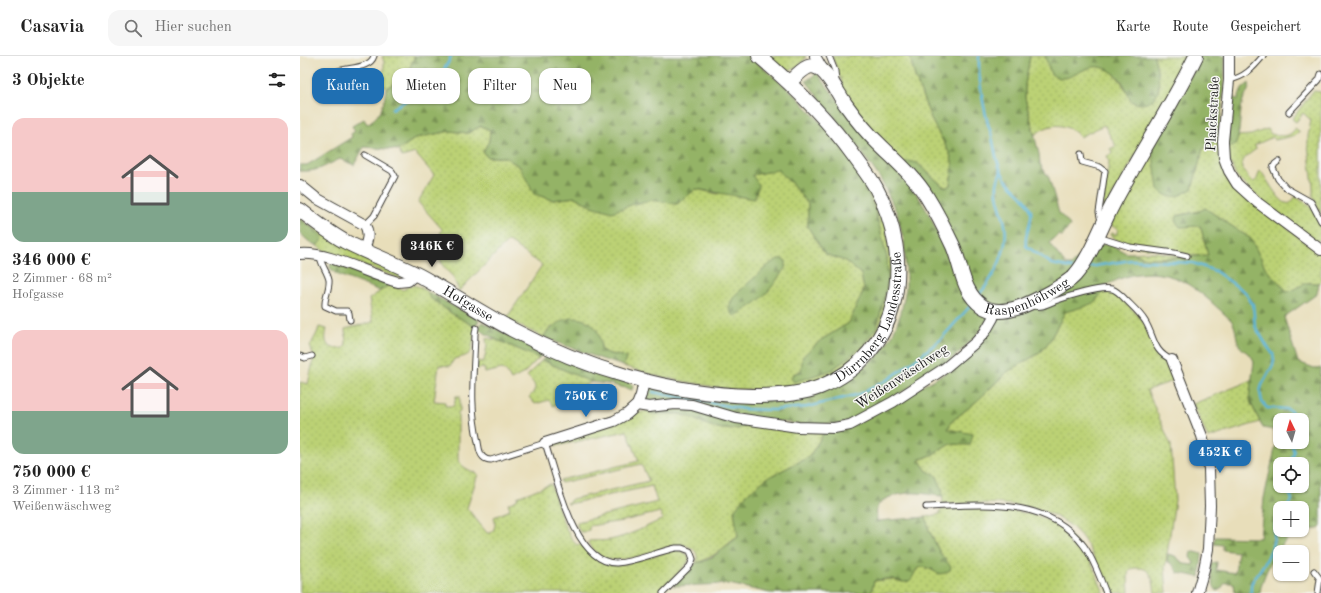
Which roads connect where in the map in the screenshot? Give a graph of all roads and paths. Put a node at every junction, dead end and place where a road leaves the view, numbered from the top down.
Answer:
1 (374, 56) edge
2 (759, 56) edge
3 (829, 56) edge
4 (1196, 56) edge
5 (1229, 56) edge
6 (1263, 56) edge
7 (812, 60) edge
8 (352, 68) edge
9 (1321, 74) edge
10 (1229, 80) junction
11 (790, 82) junction
12 (834, 87) junction
13 (1289, 112) dead end
14 (1081, 154) dead end
15 (365, 155) dead end
16 (1279, 161) dead end
17 (300, 185) edge
18 (300, 210) edge
19 (1321, 221) edge
20 (1104, 222) junction
21 (365, 225) junction
22 (1097, 237) junction
23 (364, 250) junction
24 (1321, 250) edge
25 (300, 254) edge
26 (320, 255) junction
27 (1187, 256) dead end
28 (416, 274) junction
29 (1031, 302) junction
30 (995, 311) junction
31 (350, 320) dead end
32 (476, 328) dead end
33 (300, 356) edge
34 (312, 356) dead end
35 (1172, 360) joint
36 (644, 381) junction
37 (637, 405) junction
38 (545, 443) junction
39 (926, 507) dead end
40 (1314, 571) dead end
41 (663, 593) edge
42 (1106, 593) edge
43 (1197, 593) edge
44 (1318, 593) edge

1 - 8 lane
2 - 11 main road, Dürrnberg Landesstraße
3 - 12 lane
4 - 20 main road, Raspenhöhweg
5 - 10 street, Plaickstraße
6 - 10 lane
7 - 11 main road, Raspenhöhweg
7 - 12 main road, Raspenhöhweg
9 - 13 lane
10 - 24 street, Plaickstraße
11 - 36 main road, Dürrnberg Landesstraße
12 - 30 main road, Raspenhöhweg
14 - 20 lane
15 - 21 lane
16 - 19 lane
17 - 21 street
18 - 23 main road, Hofgasse
20 - 22 main road, Raspenhöhweg
21 - 23 street
22 - 27 lane
22 - 29 main road, Raspenhöhweg
23 - 28 main road, Hofgasse
25 - 26 street
26 - 28 street
26 - 31 lane
28 - 36 main road, Hofgasse
29 - 30 main road, Raspenhöhweg
29 - 35 lane
30 - 37 street, Weißenwäschweg
32 - 38 lane
33 - 34 lane
35 - 43 street
36 - 37 street
37 - 38 street
38 - 41 lane
39 - 42 lane
40 - 44 lane

